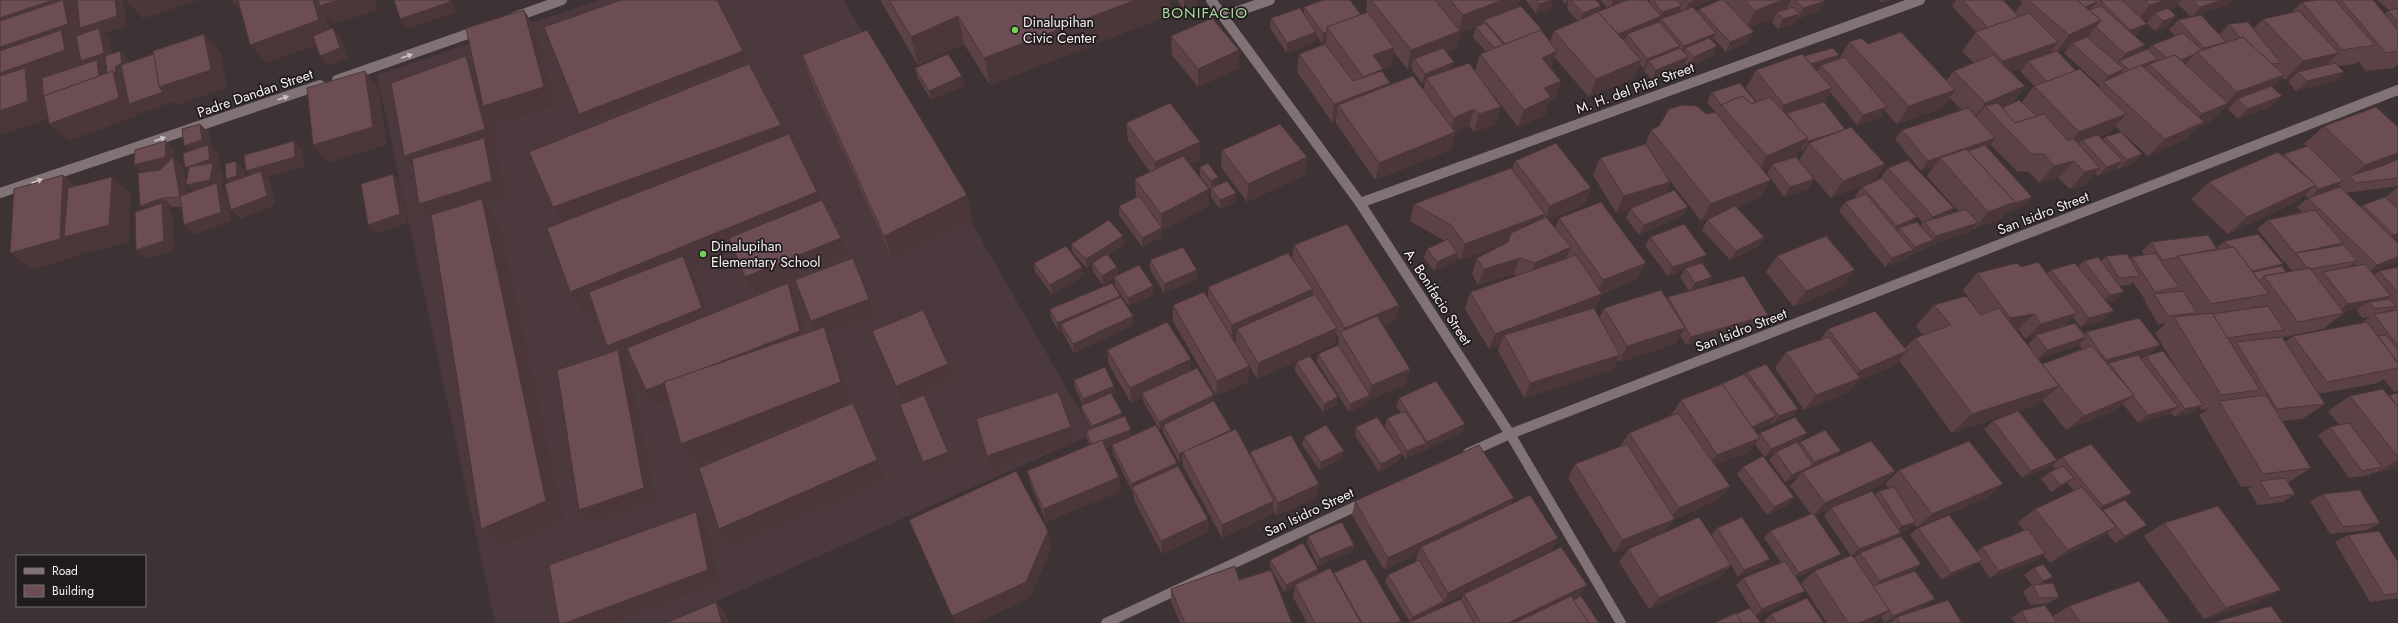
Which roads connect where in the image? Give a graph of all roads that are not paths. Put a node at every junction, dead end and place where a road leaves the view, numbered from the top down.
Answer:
1 (562, 0) edge
2 (1211, 0) edge
3 (1270, 0) edge
4 (1920, 0) edge
5 (1224, 16) junction
6 (503, 21) edge
7 (488, 27) edge
8 (2398, 90) edge
9 (0, 193) edge
10 (1360, 203) junction
11 (1510, 434) junction
12 (1459, 458) edge
13 (1373, 498) edge
14 (1106, 623) edge
15 (1621, 623) edge

1 - 6 street
2 - 5 street, A. Bonifacio Street
3 - 5 street
4 - 10 street, M. H. del Pilar Street
5 - 10 street, A. Bonifacio Street
9 -> 7 street, Padre Dandan Street
8 - 11 street, San Isidro Street
10 - 11 street, A. Bonifacio Street
11 - 12 street, San Isidro Street
11 - 15 street, A. Bonifacio Street
13 - 14 street, San Isidro Street

